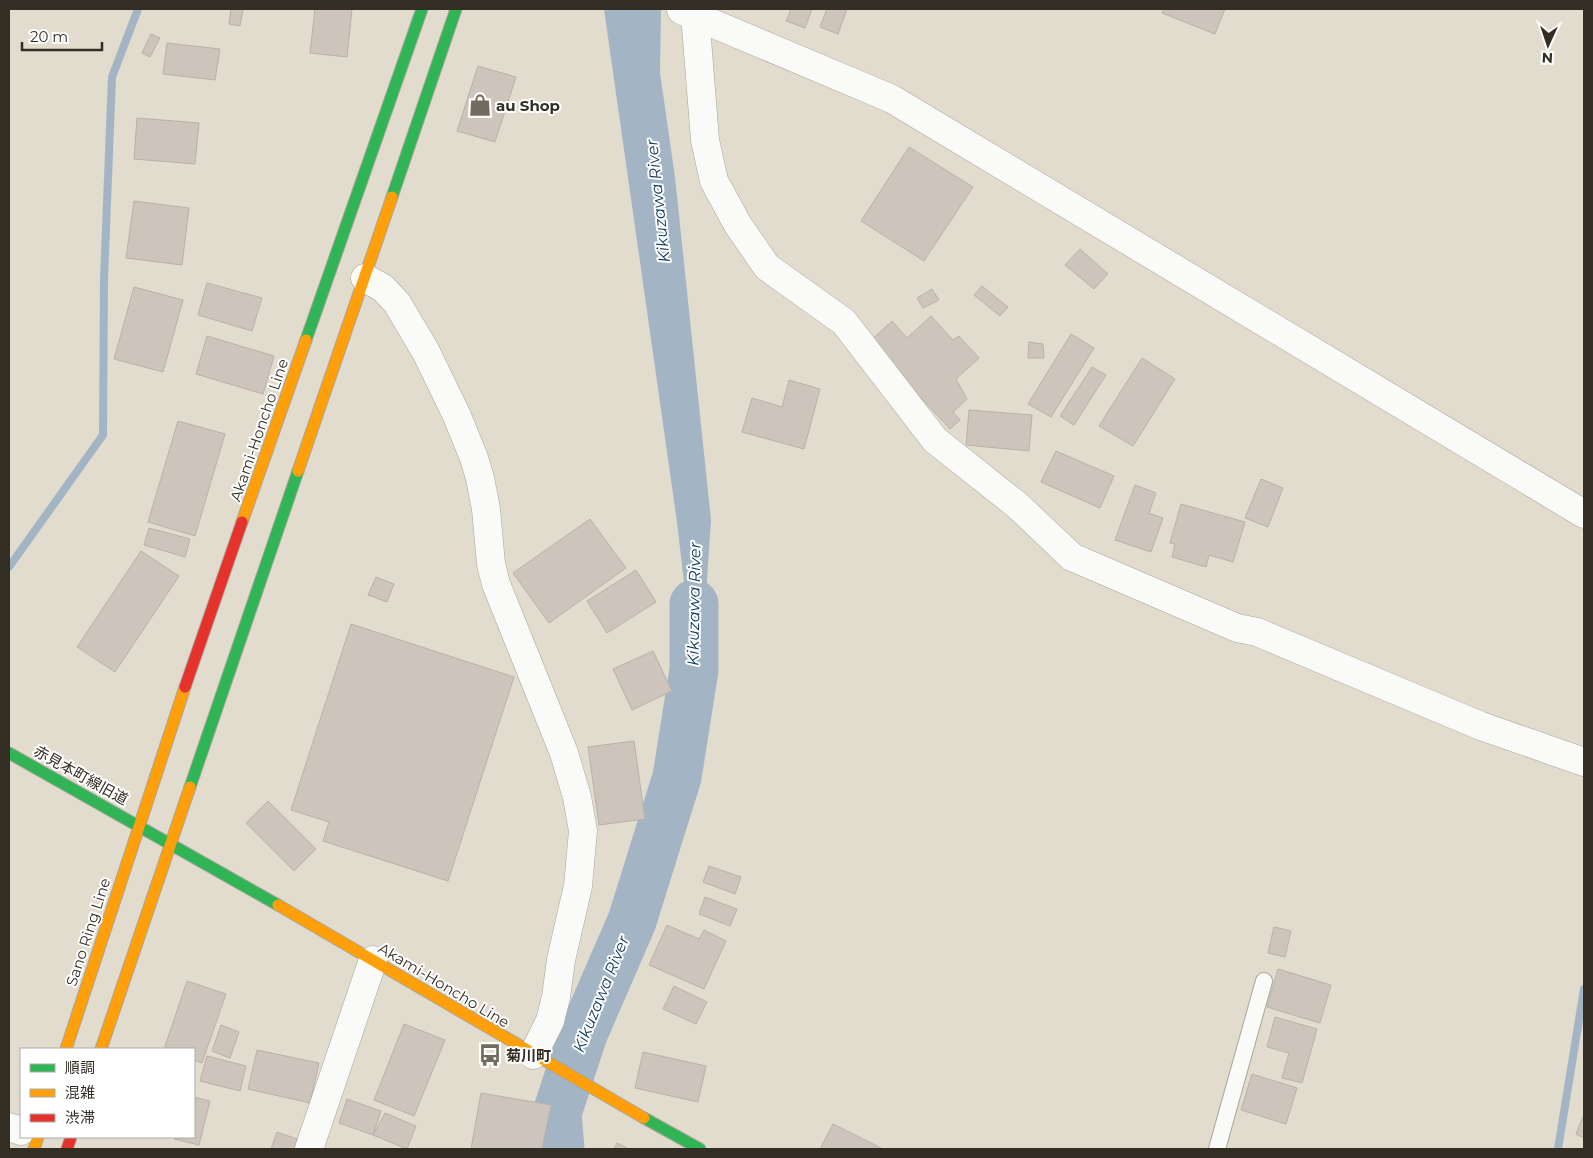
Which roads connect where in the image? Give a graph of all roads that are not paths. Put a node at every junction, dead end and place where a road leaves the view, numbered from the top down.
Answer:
1 (422, 9) edge
2 (456, 9) edge
3 (686, 12) edge
4 (365, 278) junction
5 (1584, 514) edge
6 (9, 753) edge
7 (1584, 762) edge
8 (139, 824) junction
9 (173, 844) junction
10 (373, 960) junction
11 (1264, 981) dead end
12 (66, 1048) edge
13 (101, 1048) edge
14 (541, 1060) junction
15 (309, 1149) edge
16 (700, 1149) edge
17 (1217, 1149) edge

1 - 8 main road, Akami-Honcho Line
2 - 4 main road
3 - 5 street
3 - 7 street
4 - 9 main road
4 - 14 street
6 - 8 main road, 赤見本町線旧道
8 - 9 main road, Akami-Honcho Line
8 - 12 main road, Sano Ring Line
9 - 10 main road, Akami-Honcho Line
9 - 13 main road
10 - 14 main road, Akami-Honcho Line
10 - 15 street
11 - 17 lane
14 - 16 main road, Akami-Honcho Line

